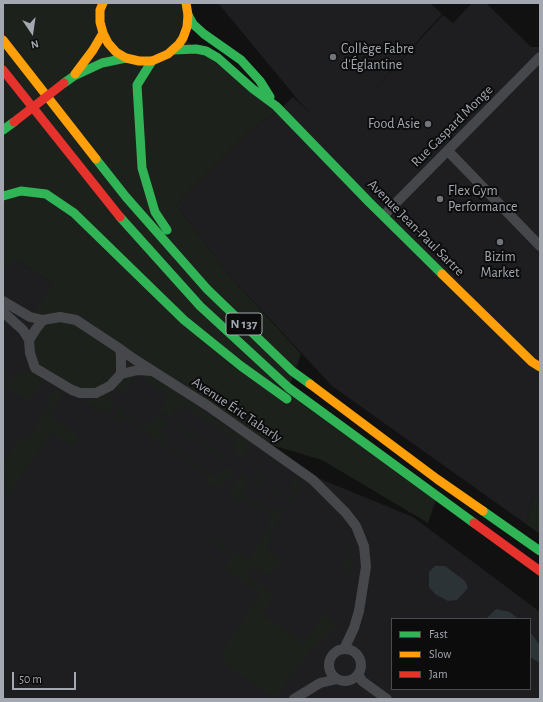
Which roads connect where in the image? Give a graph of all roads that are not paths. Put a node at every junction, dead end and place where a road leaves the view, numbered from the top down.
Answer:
1 (103, 3) edge
2 (186, 3) edge
3 (188, 15) junction
4 (103, 33) junction
5 (3, 40) edge
6 (174, 50) junction
7 (540, 57) edge
8 (126, 58) junction
9 (152, 61) junction
10 (3, 70) edge
11 (74, 76) junction
12 (276, 106) junction
13 (3, 130) edge
14 (448, 151) junction
15 (3, 196) edge
16 (384, 215) junction
17 (540, 246) edge
18 (207, 289) junction
19 (3, 301) edge
20 (3, 312) edge
21 (43, 320) junction
22 (29, 340) junction
23 (120, 349) junction
24 (532, 362) junction
25 (540, 367) edge
26 (154, 371) junction
27 (120, 374) junction
28 (540, 374) edge
29 (294, 405) dead end
30 (351, 444) dead end
31 (437, 497) junction
32 (540, 550) edge
33 (540, 571) edge
34 (354, 628) junction
35 (344, 649) junction
36 (355, 653) junction
37 (329, 667) junction
38 (358, 674) junction
39 (336, 679) junction
40 (320, 683) junction
41 (294, 699) edge
42 (387, 699) edge

1 - 4 main road
2 - 3 main road
3 - 6 main road
3 - 12 main road, Avenue Jean-Paul Sartre
4 - 8 main road
4 - 11 main road
5 - 18 main road, N 137
6 - 9 main road
6 - 12 main road, Avenue Jean-Paul Sartre
7 - 14 street, Rue Gaspard Monge
8 - 9 main road
8 - 11 main road
9 - 18 main road
10 - 31 main road, N 137
11 - 13 main road, bridge
12 - 16 main road, Avenue Jean-Paul Sartre
14 - 16 street, Rue Gaspard Monge
14 - 17 street
15 - 29 main road
16 - 24 main road, Avenue Jean-Paul Sartre
18 - 32 main road, N 137
19 - 21 street
20 - 22 street
21 - 22 street
21 - 23 street, Avenue Éric Tabarly
22 - 27 street
23 - 26 street, Avenue Éric Tabarly
23 - 27 street
24 - 25 main road, Avenue Jean-Paul Sartre
24 - 28 main road
26 - 27 street
26 - 34 street, Avenue Éric Tabarly
30 - 31 main road
31 - 33 main road, N 137
34 - 35 street, Avenue Éric Tabarly
34 - 36 street, Avenue Éric Tabarly
35 - 36 street
35 - 37 street
36 - 38 street
37 - 39 street
37 - 40 street
38 - 39 street
38 - 42 street
39 - 40 street
40 - 41 street

